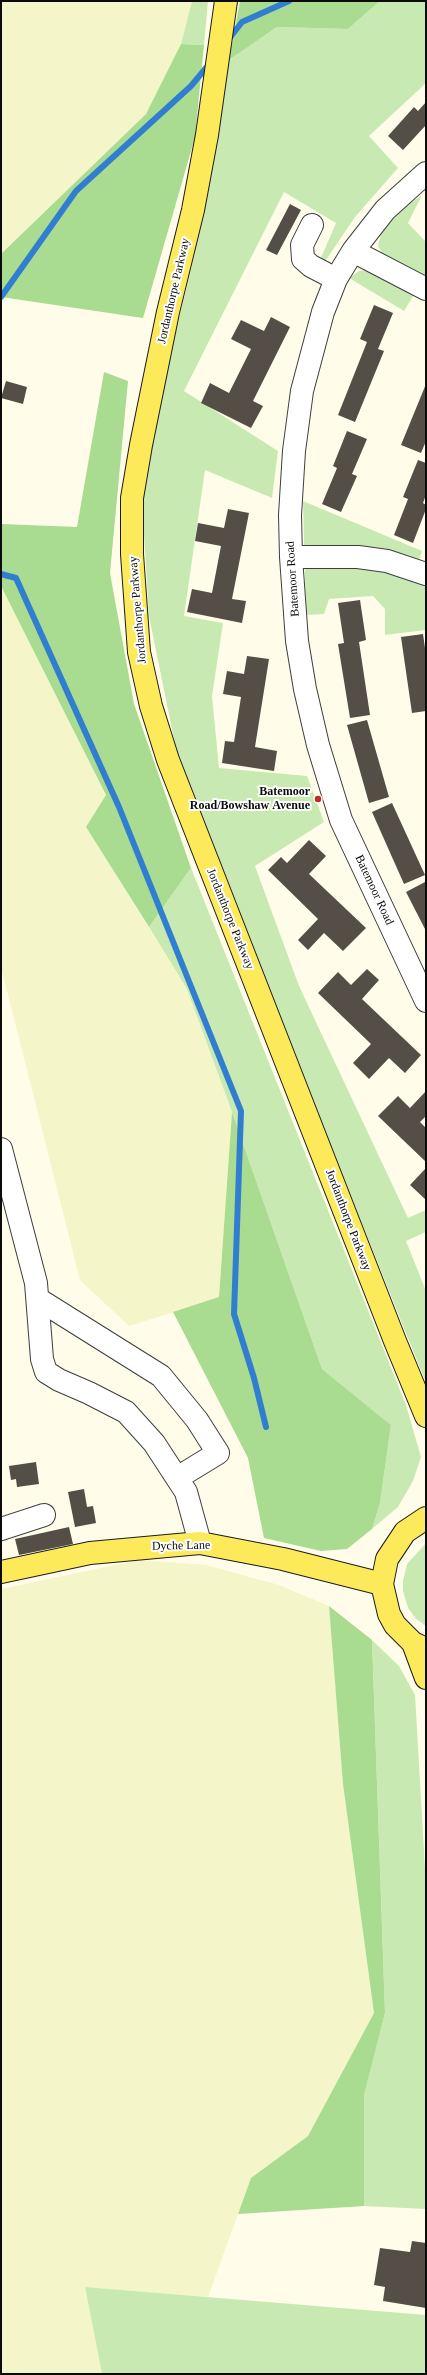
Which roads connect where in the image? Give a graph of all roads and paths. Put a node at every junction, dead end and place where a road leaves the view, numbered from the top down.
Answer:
1 (226, 1) edge
2 (426, 173) edge
3 (312, 224) dead end
4 (353, 250) junction
5 (336, 279) junction
6 (426, 289) edge
7 (291, 557) junction
8 (426, 574) edge
9 (426, 1001) edge
10 (1, 1149) edge
11 (38, 1300) junction
12 (426, 1416) edge
13 (177, 1478) junction
14 (44, 1515) dead end
15 (426, 1518) edge
16 (1, 1529) edge
17 (200, 1543) junction
18 (1, 1572) edge
19 (382, 1584) junction
20 (419, 1646) edge
21 (426, 1678) edge

1 - 12 main road, Jordanthorpe Parkway
2 - 4 street, Batemoor Road
3 - 5 street
4 - 5 street, Batemoor Road
4 - 6 street
5 - 7 street, Batemoor Road
7 - 8 street
7 - 9 street, Batemoor Road
10 - 11 street
11 - 13 street
11 - 13 street
13 - 17 street
14 - 16 street
15 - 19 main road
17 - 18 main road, Dyche Lane
17 - 19 main road, Dyche Lane
19 - 20 main road
20 - 21 main road

